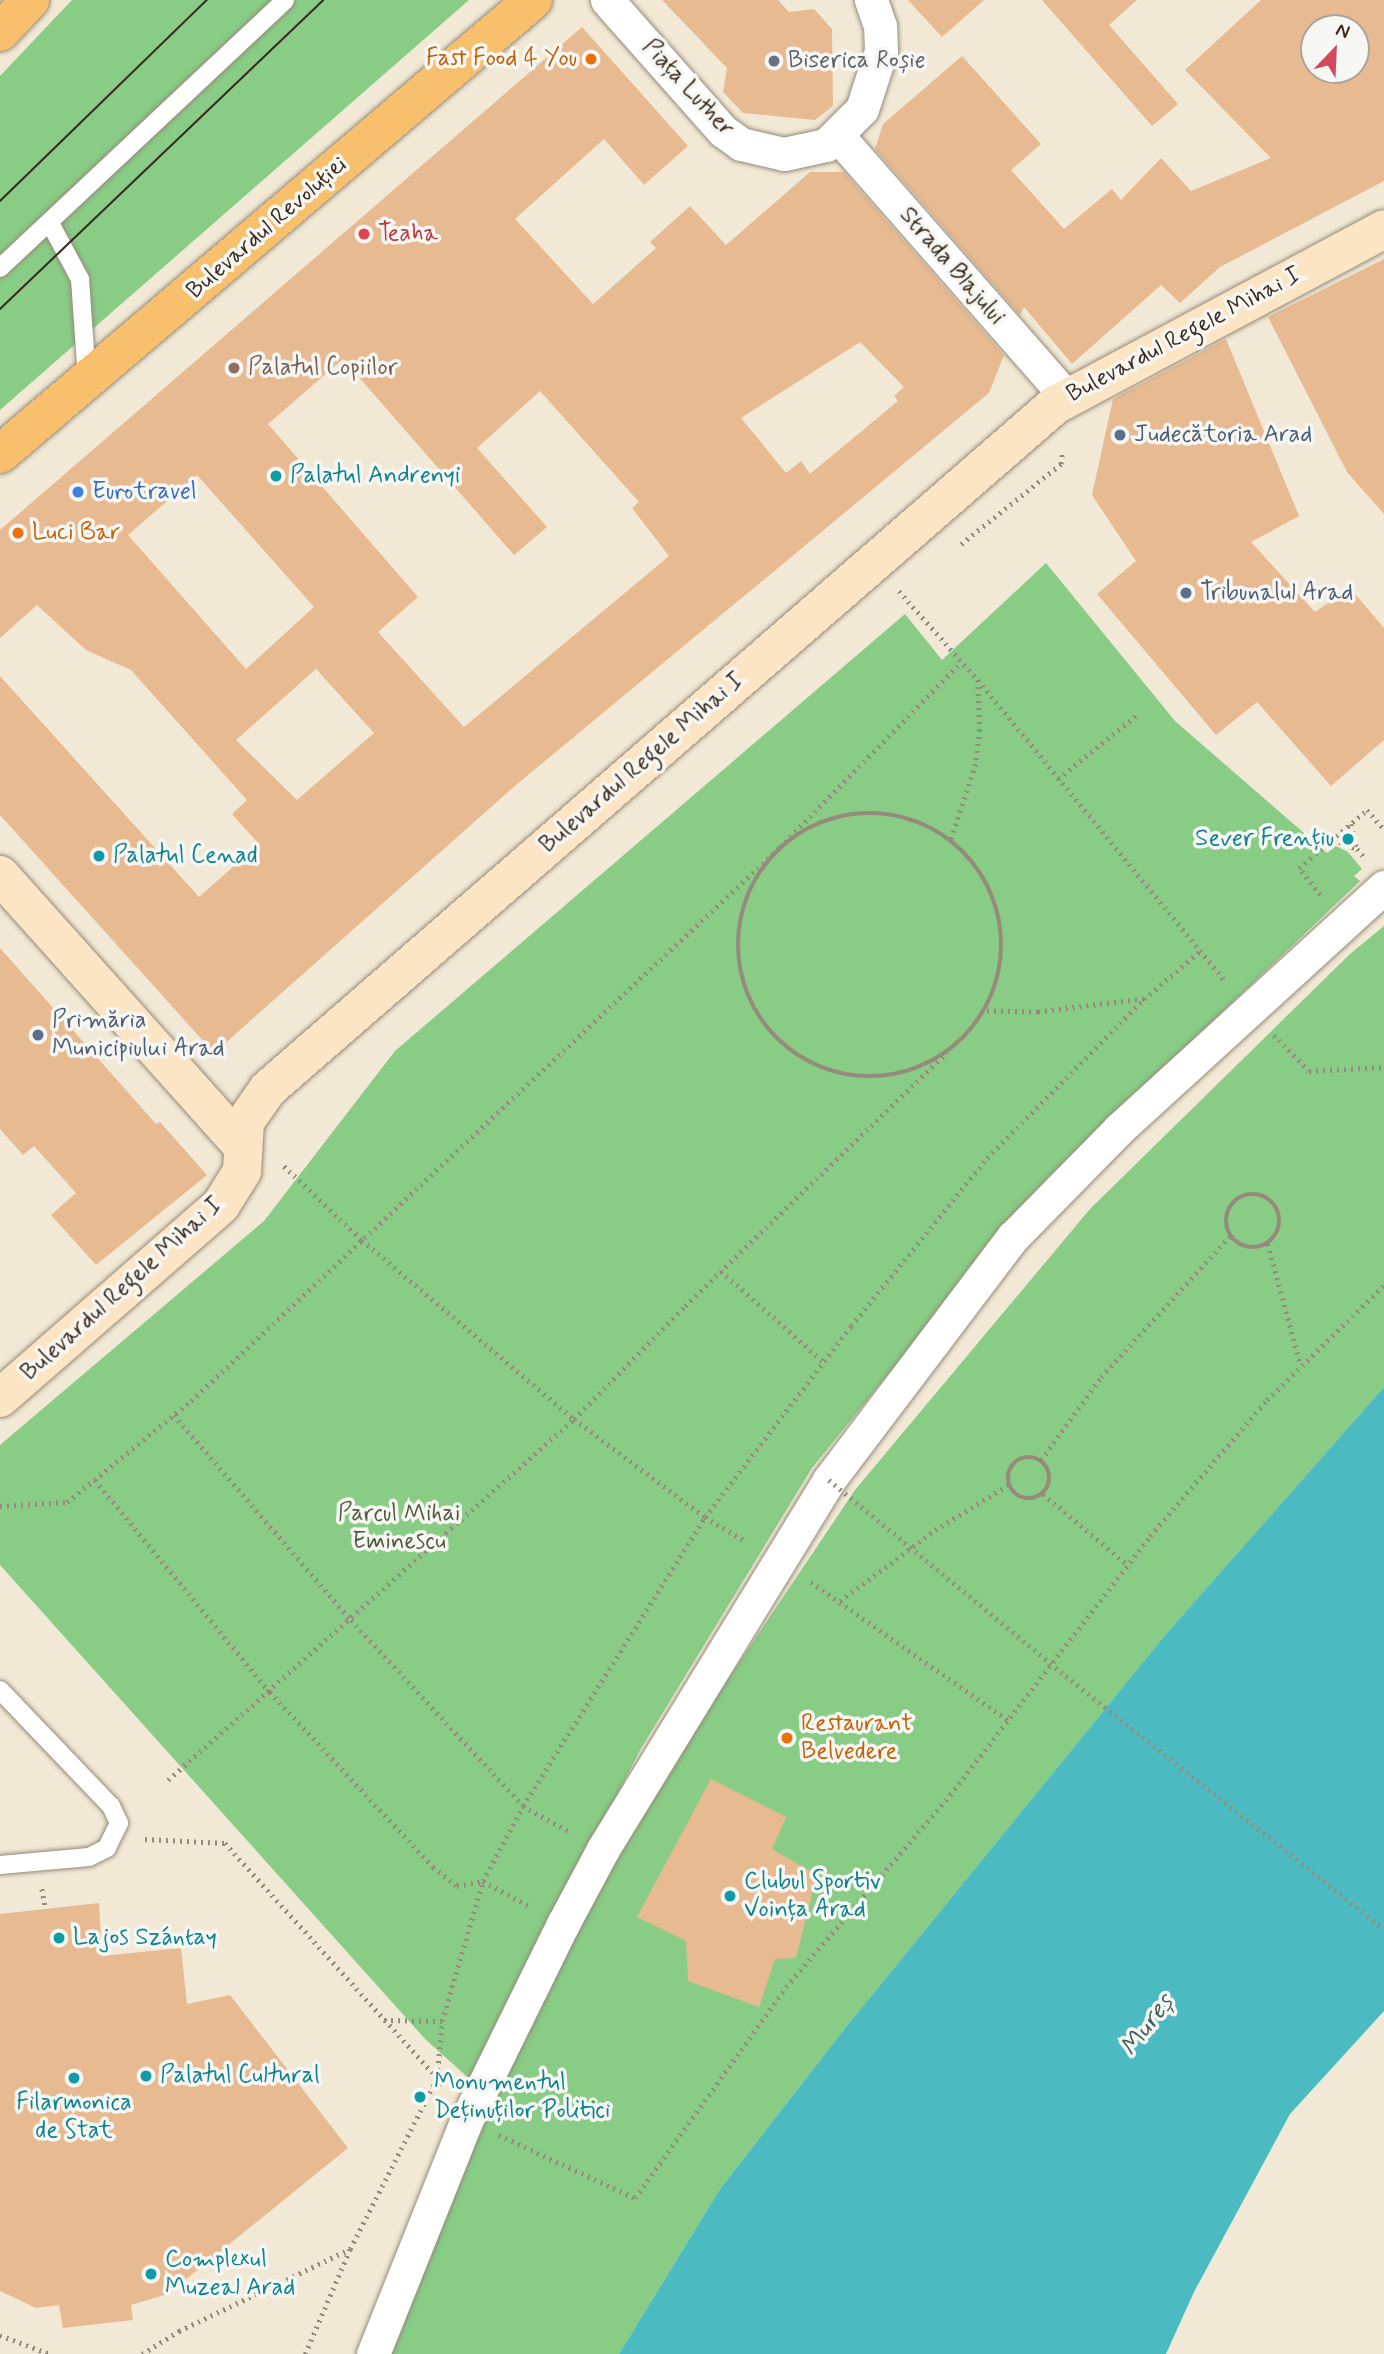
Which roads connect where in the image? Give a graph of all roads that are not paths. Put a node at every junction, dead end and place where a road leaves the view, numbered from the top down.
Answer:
1 (30, 0) edge
2 (285, 0) edge
3 (533, 0) edge
4 (607, 0) edge
5 (871, 0) edge
6 (0, 32) edge
7 (838, 136) junction
8 (50, 223) junction
9 (1384, 229) edge
10 (0, 268) edge
11 (87, 382) junction
12 (1060, 400) junction
13 (0, 454) edge
14 (0, 875) edge
15 (1378, 877) edge
16 (241, 1145) junction
17 (0, 1398) edge
18 (0, 1689) edge
19 (0, 1865) edge
20 (373, 2354) edge

1 - 6 main road
2 - 8 lane
3 - 11 main road, Bulevardul Revoluției
4 - 7 street, Piața Luther
5 - 7 street, Piața Luther
7 - 12 street, Strada Blajului
8 - 10 lane
8 - 11 lane
9 - 12 main road, Bulevardul Regele Mihai I
11 - 13 main road, Bulevardul Revoluției
12 - 16 main road, Bulevardul Regele Mihai I
14 - 16 main road
15 - 20 street
16 - 17 main road, Bulevardul Regele Mihai I
18 - 19 lane

